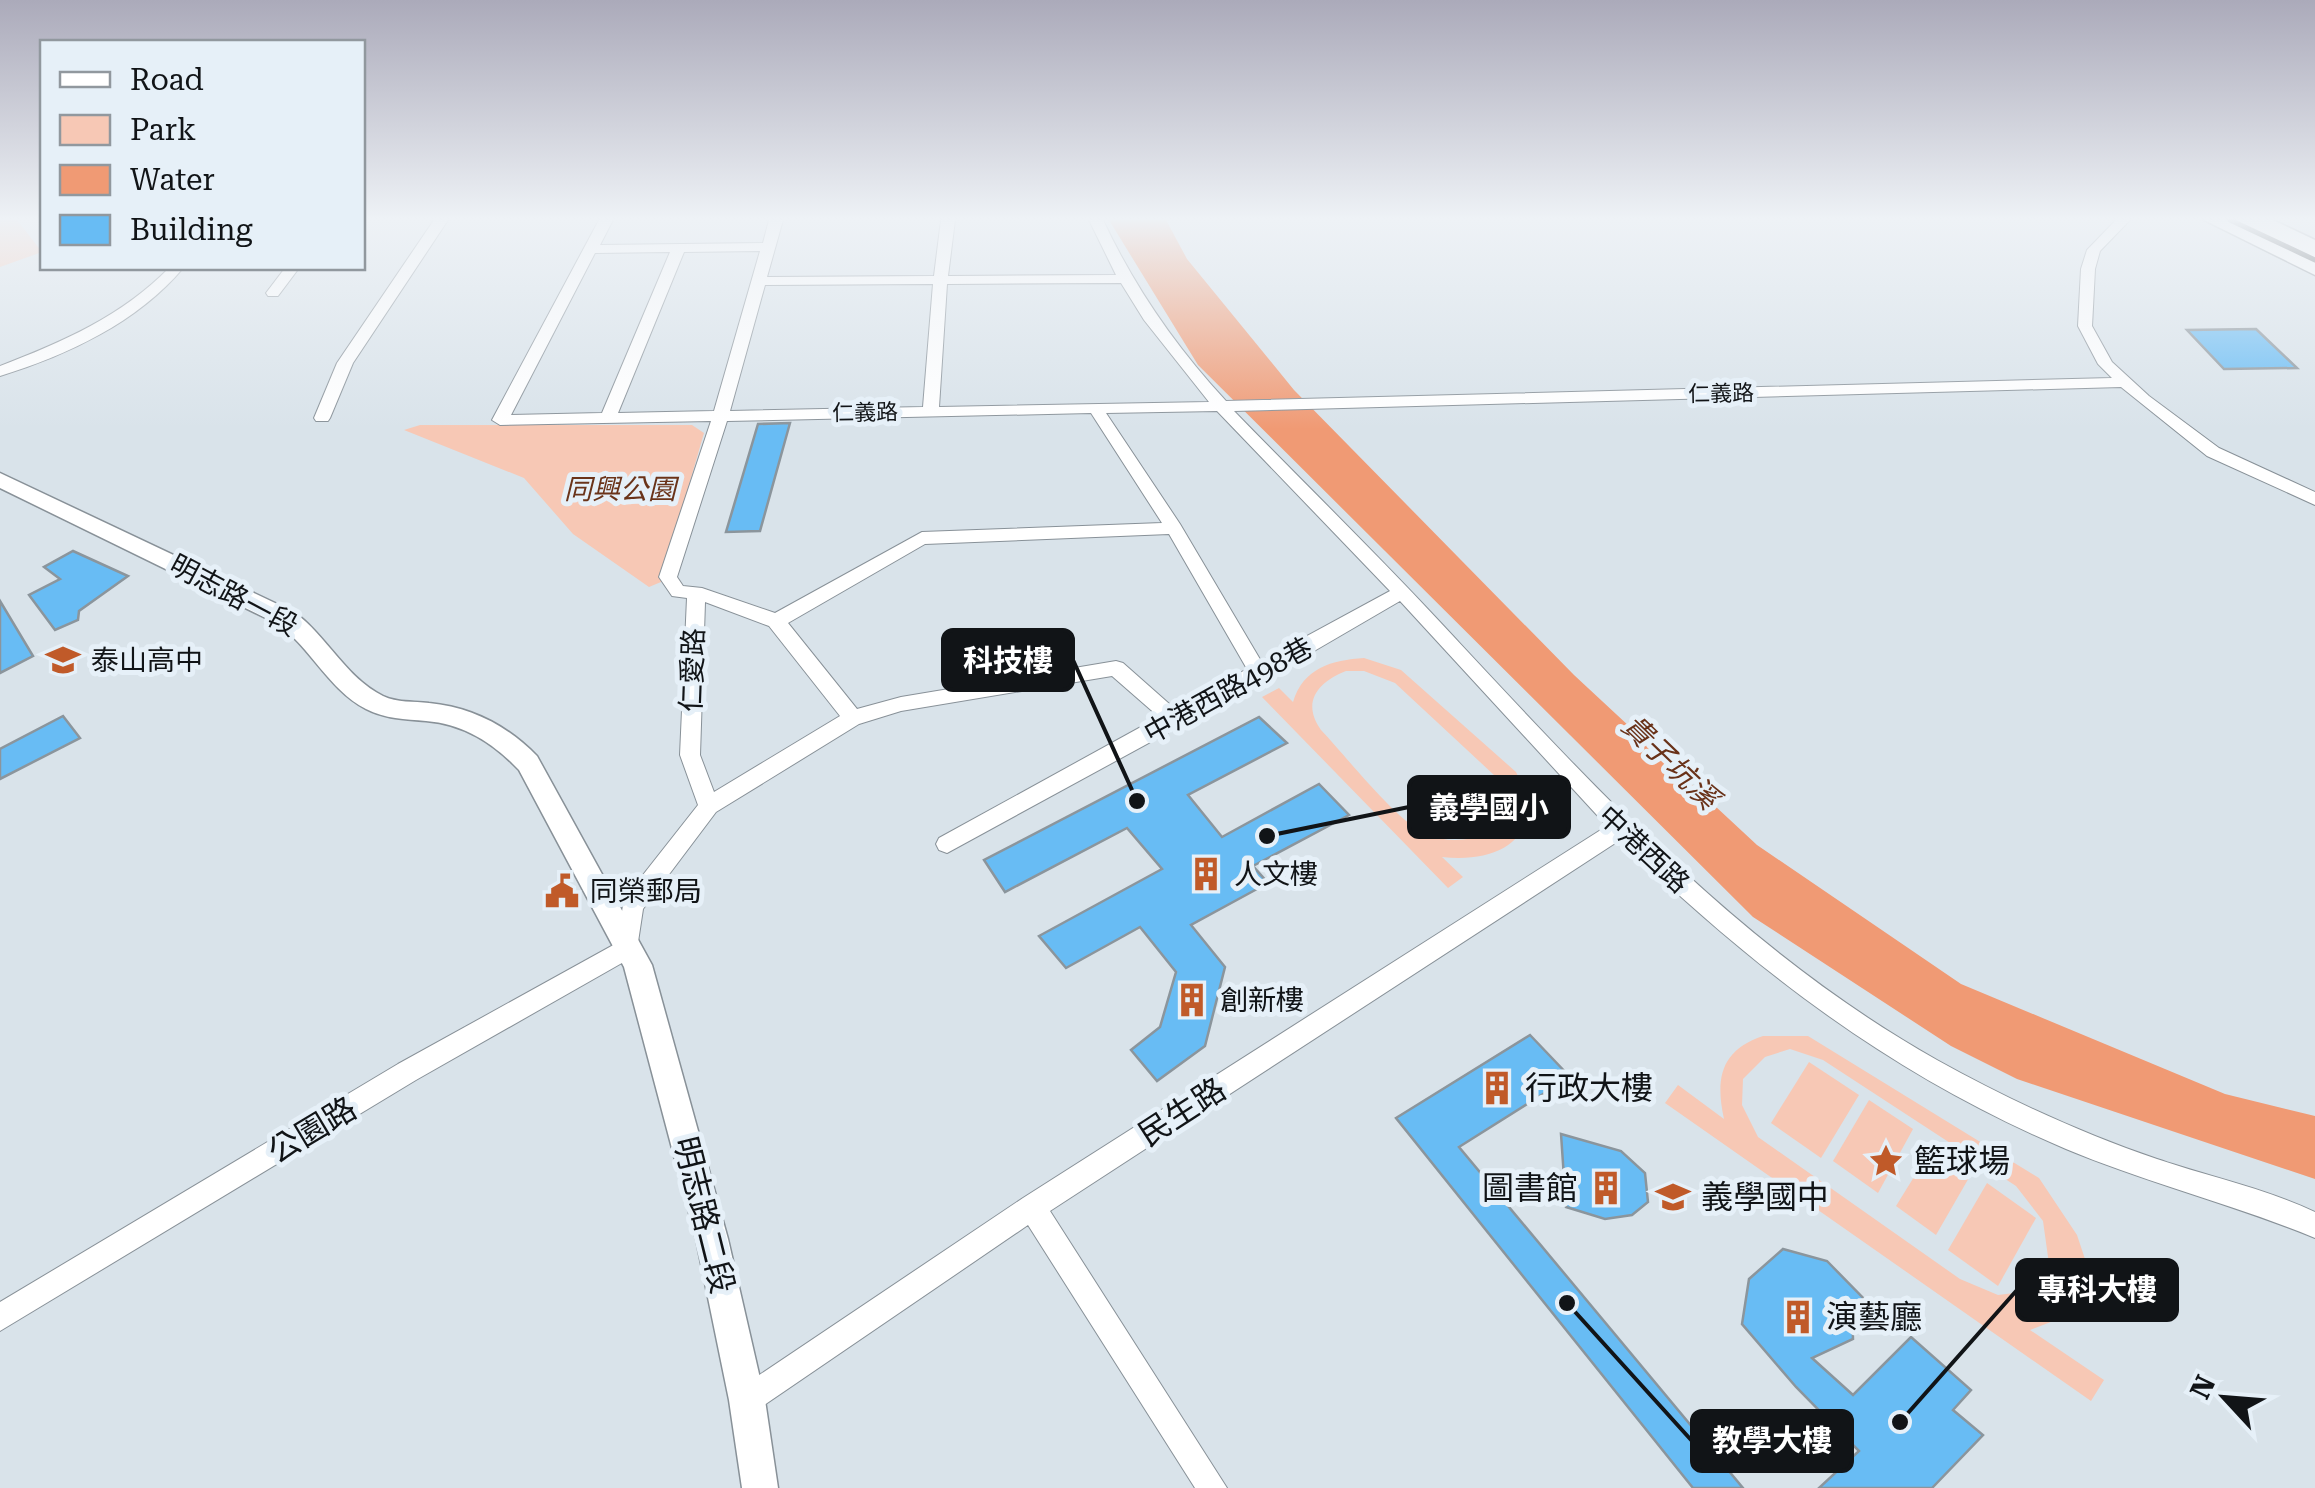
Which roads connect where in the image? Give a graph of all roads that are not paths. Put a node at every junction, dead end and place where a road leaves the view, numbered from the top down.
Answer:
1 (157, 289) edge
2 (276, 289) edge
3 (394, 289) edge
4 (569, 289) edge
5 (662, 289) edge
6 (757, 289) edge
7 (939, 289) edge
8 (1130, 289) edge
9 (2087, 289) edge
10 (273, 293) dead end
11 (0, 371) edge
12 (2124, 382) junction
13 (1225, 406) junction
14 (1095, 408) junction
15 (932, 411) junction
16 (721, 414) junction
17 (608, 417) junction
18 (322, 418) dead end
19 (0, 480) edge
20 (2315, 500) edge
21 (1174, 528) junction
22 (696, 592) junction
23 (1402, 592) junction
24 (776, 621) junction
25 (1259, 674) junction
26 (853, 718) junction
27 (1175, 720) junction
28 (709, 806) junction
29 (1620, 830) junction
30 (947, 844) dead end
31 (628, 948) junction
32 (1032, 1207) junction
33 (2315, 1225) edge
34 (0, 1317) edge
35 (746, 1400) junction
36 (760, 1488) edge
37 (1212, 1488) edge

1 - 11 street
2 - 10 street
3 - 18 street
4 - 17 street, 仁義路
5 - 17 street
6 - 16 street, 仁愛路
7 - 15 street
8 - 13 street, 中港西路
9 - 12 street
12 - 13 street, 仁義路
12 - 20 street
13 - 14 street, 仁義路
13 - 23 street, 中港西路
14 - 15 street, 仁義路
14 - 21 street
15 - 16 street, 仁義路
16 - 17 street, 仁義路
16 - 22 street, 仁愛路
19 - 31 main road, 明志路一段
21 - 24 street
21 - 25 street
22 - 24 street
22 - 28 street, 仁愛路
23 - 25 street, 中港西路498巷
23 - 29 street, 中港西路
24 - 26 street
25 - 27 street, 中港西路498巷
26 - 27 street
26 - 28 street
27 - 30 street, 中港西路498巷
28 - 31 street
29 - 32 street, 民生路
29 - 33 street, 中港西路
31 - 34 street, 公園路
31 - 35 main road, 明志路二段
32 - 35 street, 民生路
32 - 37 street
35 - 36 main road, 明志路二段

